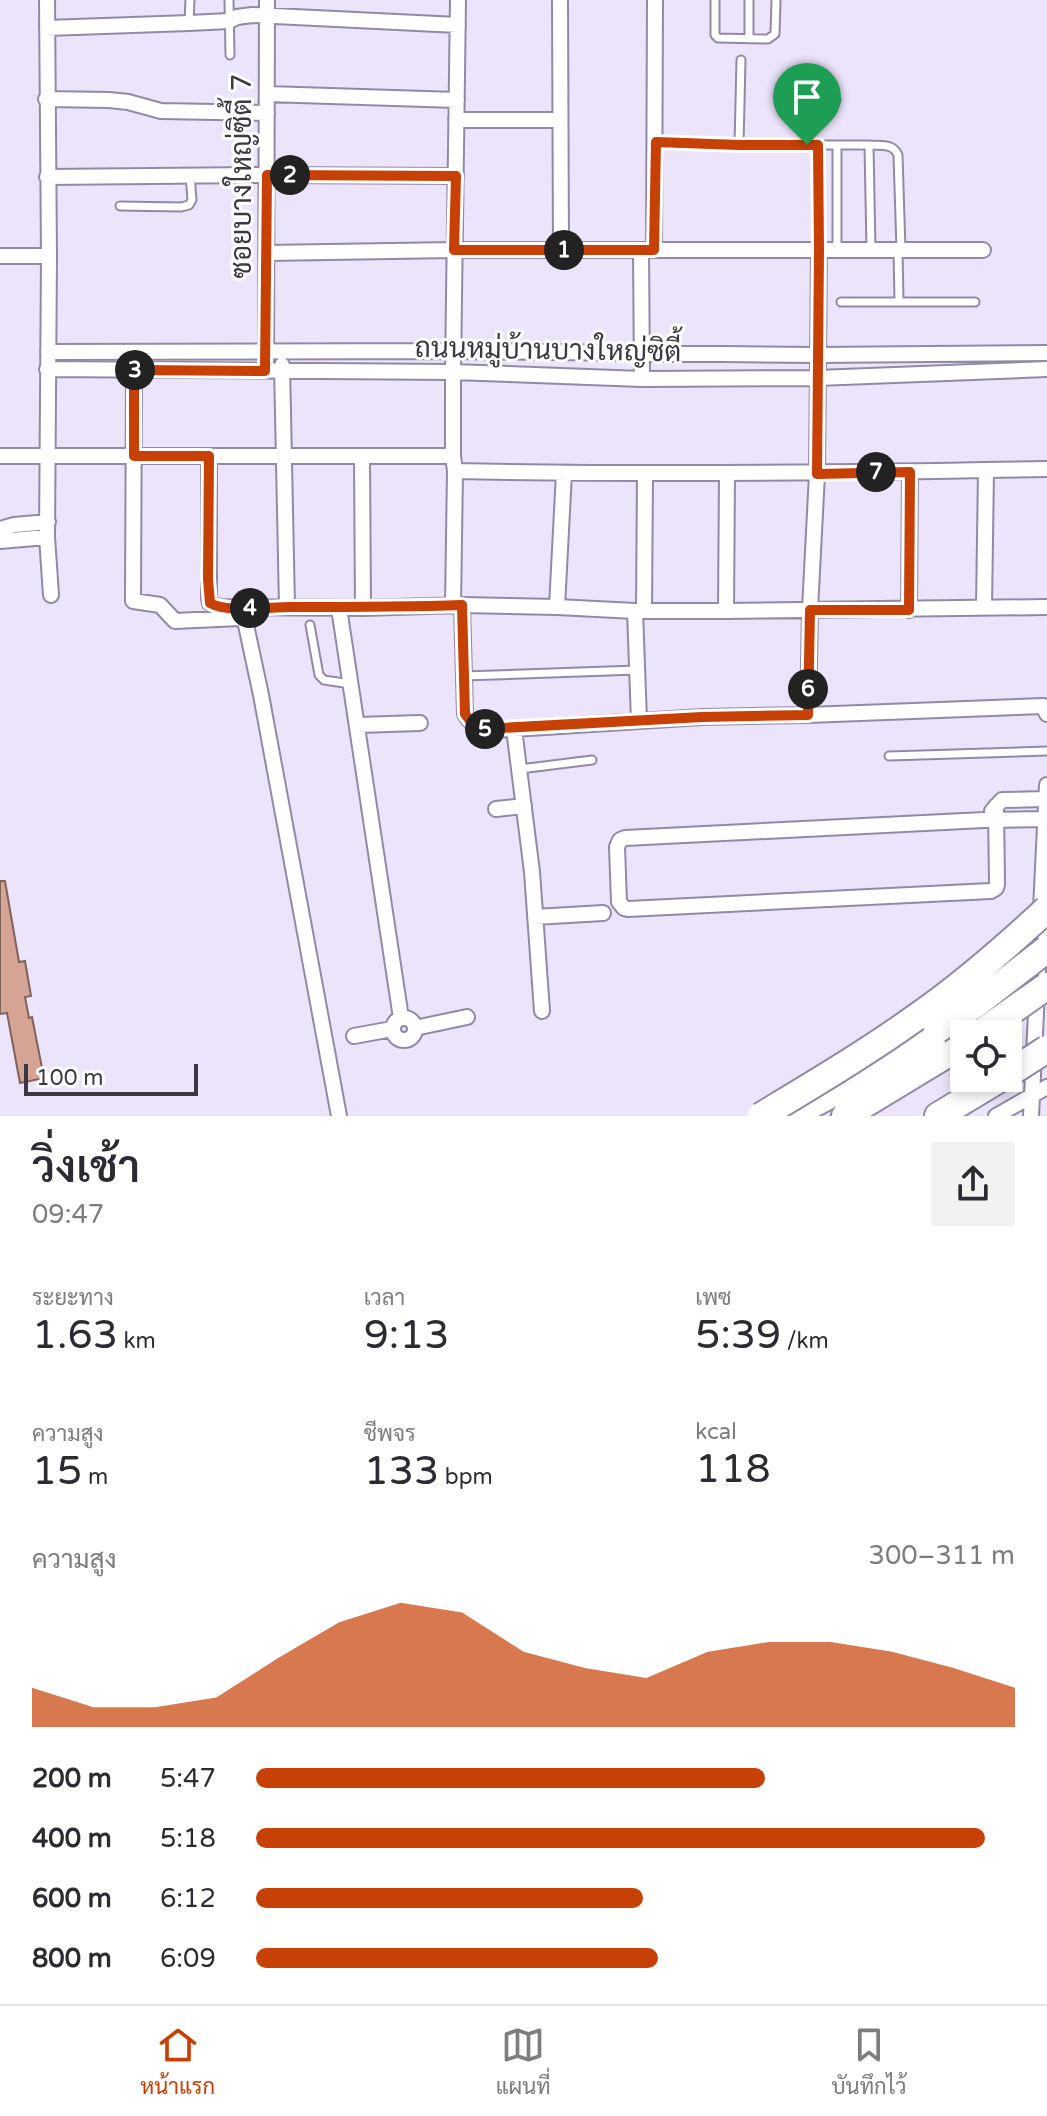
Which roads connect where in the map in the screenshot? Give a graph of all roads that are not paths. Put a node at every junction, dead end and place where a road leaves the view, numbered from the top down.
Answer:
1 (47, 0) edge
2 (190, 0) edge
3 (229, 0) edge
4 (267, 0) edge
5 (458, 0) edge
6 (560, 0) edge
7 (655, 0) edge
8 (715, 0) edge
9 (749, 0) edge
10 (776, 0) edge
11 (267, 16) junction
12 (229, 21) junction
13 (189, 23) junction
14 (458, 25) junction
15 (47, 28) junction
16 (749, 39) junction
17 (230, 55) dead end
18 (741, 60) dead end
19 (267, 94) junction
20 (46, 99) junction
21 (457, 100) junction
22 (836, 100) dead end
23 (267, 113) junction
24 (456, 120) junction
25 (560, 120) junction
26 (656, 142) junction
27 (739, 145) junction
28 (807, 145) junction
29 (818, 145) junction
30 (837, 145) junction
31 (869, 145) junction
32 (190, 175) junction
33 (267, 175) junction
34 (456, 176) junction
35 (47, 177) junction
36 (120, 206) dead end
37 (454, 250) junction
38 (561, 250) junction
39 (647, 250) junction
40 (819, 250) junction
41 (837, 250) junction
42 (871, 250) junction
43 (899, 250) junction
44 (983, 250) dead end
45 (266, 253) junction
46 (0, 256) edge
47 (49, 256) junction
48 (841, 302) dead end
49 (899, 302) junction
50 (975, 302) dead end
51 (453, 351) junction
52 (48, 352) junction
53 (266, 352) junction
54 (283, 352) junction
55 (1047, 353) edge
56 (641, 354) junction
57 (817, 355) junction
58 (47, 369) junction
59 (1047, 369) edge
60 (134, 370) junction
61 (265, 371) junction
62 (282, 371) junction
63 (453, 372) junction
64 (817, 378) junction
65 (642, 379) junction
66 (0, 456) edge
67 (48, 456) junction
68 (134, 456) junction
69 (209, 456) junction
70 (362, 456) junction
71 (284, 457) junction
72 (454, 464) junction
73 (1047, 469) edge
74 (986, 470) junction
75 (910, 472) junction
76 (564, 473) junction
77 (645, 473) junction
78 (727, 473) junction
79 (817, 474) junction
80 (0, 529) edge
81 (47, 530) junction
82 (0, 541) edge
83 (51, 595) dead end
84 (458, 606) junction
85 (287, 607) junction
86 (557, 607) junction
87 (1047, 607) edge
88 (339, 608) junction
89 (363, 608) junction
90 (984, 608) junction
91 (810, 610) junction
92 (909, 610) junction
93 (640, 611) junction
94 (726, 611) junction
95 (310, 625) dead end
96 (637, 670) junction
97 (463, 676) junction
98 (351, 684) junction
99 (1047, 714) edge
100 (808, 715) junction
101 (639, 721) junction
102 (420, 723) dead end
103 (358, 725) junction
104 (514, 729) junction
105 (1047, 751) edge
106 (889, 756) dead end
107 (592, 760) dead end
108 (520, 769) junction
109 (1047, 785) edge
110 (1046, 799) edge
111 (524, 806) junction
112 (496, 809) dead end
113 (992, 815) junction
114 (1045, 819) junction
115 (1045, 845) edge
116 (1047, 909) edge
117 (603, 913) dead end
118 (535, 917) junction
119 (1047, 949) edge
120 (1047, 986) edge
121 (542, 1011) dead end
122 (467, 1017) dead end
123 (999, 1020) edge
124 (397, 1023) junction
125 (354, 1036) dead end
126 (1047, 1049) edge
127 (950, 1052) edge
128 (1022, 1065) edge
129 (1047, 1087) edge
130 (978, 1092) edge
131 (1032, 1096) junction
132 (997, 1115) edge
133 (339, 1116) edge
134 (761, 1116) edge
135 (791, 1116) edge
136 (845, 1116) edge
137 (938, 1116) edge
138 (1031, 1116) edge

1 - 15 street
2 - 13 lane
3 - 12 lane
4 - 11 street, ซอยบางใหญ่ซิตี้ 7
5 - 14 street
6 - 25 street
7 - 26 street
8 - 16 lane
9 - 16 lane
10 - 16 lane
11 - 12 street
11 - 14 street
11 - 19 street, ซอยบางใหญ่ซิตี้ 7
12 - 13 street
12 - 17 lane
13 - 15 street
14 - 21 street
15 - 20 street
18 - 27 lane
19 - 21 street
19 - 23 street, ซอยบางใหญ่ซิตี้ 7
20 - 23 street
20 - 35 street
21 - 24 street
22 - 28 lane
23 - 33 street, ซอยบางใหญ่ซิตี้ 7
24 - 25 street
24 - 34 street
25 - 38 street
26 - 27 lane
26 - 39 street
27 - 28 lane
28 - 29 lane
29 - 30 lane
29 - 40 lane
30 - 31 lane
30 - 41 lane
31 - 42 lane
31 - 43 lane
32 - 33 street
32 - 35 street
32 - 36 lane
33 - 34 street
33 - 45 street, ซอยบางใหญ่ซิตี้ 7
34 - 37 street
35 - 47 street
37 - 38 street
37 - 45 street
37 - 51 street
38 - 39 street
39 - 40 street
39 - 56 street
40 - 41 street
40 - 57 street
41 - 42 street
42 - 43 street
43 - 44 street
43 - 49 lane
45 - 53 street, ซอยบางใหญ่ซิตี้ 7
46 - 47 street
47 - 52 street
48 - 49 lane
49 - 50 lane
51 - 54 street, ถนนหมู่บ้านบางใหญ่ซิตี้
51 - 56 street, ถนนหมู่บ้านบางใหญ่ซิตี้
51 - 63 street
52 - 53 street, ถนนหมู่บ้านบางใหญ่ซิตี้
52 - 58 street
53 - 54 street, ถนนหมู่บ้านบางใหญ่ซิตี้
53 - 61 street, ซอยบางใหญ่ซิตี้ 7
54 - 62 street
55 - 57 street, ถนนหมู่บ้านบางใหญ่ซิตี้
56 - 57 street, ถนนหมู่บ้านบางใหญ่ซิตี้
56 - 65 street
57 - 64 street
58 - 60 street, ถนนหมู่บ้านบางใหญ่ซิตี้
58 - 67 street
59 - 64 street, ถนนหมู่บ้านบางใหญ่ซิตี้
60 - 61 street, ถนนหมู่บ้านบางใหญ่ซิตี้
60 - 68 street
61 - 62 street, ถนนหมู่บ้านบางใหญ่ซิตี้
62 - 63 street, ถนนหมู่บ้านบางใหญ่ซิตี้
62 - 71 street
63 - 65 street, ถนนหมู่บ้านบางใหญ่ซิตี้
63 - 72 street
64 - 65 street, ถนนหมู่บ้านบางใหญ่ซิตี้
64 - 79 street
66 - 67 street
67 - 68 street
67 - 81 street
68 - 69 street
68 - 133 street
69 - 71 street
69 - 85 street
70 - 71 street
70 - 72 street
70 - 89 street
71 - 85 street
72 - 76 street
72 - 84 street
73 - 74 street
74 - 75 street
74 - 90 street
75 - 79 street
75 - 92 street
76 - 77 street
76 - 86 street
77 - 78 street
77 - 93 street
78 - 79 street
78 - 94 street
79 - 91 street
80 - 81 street
81 - 82 street
81 - 83 street
84 - 86 street
84 - 89 street
84 - 97 street
85 - 88 street
86 - 93 street
87 - 90 street
88 - 89 street
88 - 98 street
90 - 92 street
91 - 92 street
91 - 94 street
91 - 100 street
93 - 94 street
93 - 96 street
95 - 98 lane
96 - 97 lane
96 - 101 street
97 - 104 street
98 - 103 street
99 - 100 street
100 - 101 street
101 - 104 street
102 - 103 street
103 - 124 street
104 - 108 street
105 - 106 lane
107 - 108 lane
108 - 111 street
109 - 110 street
110 - 113 street
110 - 114 street
111 - 112 street
111 - 118 street
113 - 113 street
113 - 114 street
114 - 115 street
115 - 131 street
116 - 134 highway, bridge
117 - 118 street
118 - 121 street
119 - 135 highway, bridge
120 - 123 highway, bridge
122 - 124 street
124 - 125 street
126 - 128 highway, bridge
127 - 136 highway
129 - 131 street
130 - 137 highway
131 - 132 street
131 - 138 street

